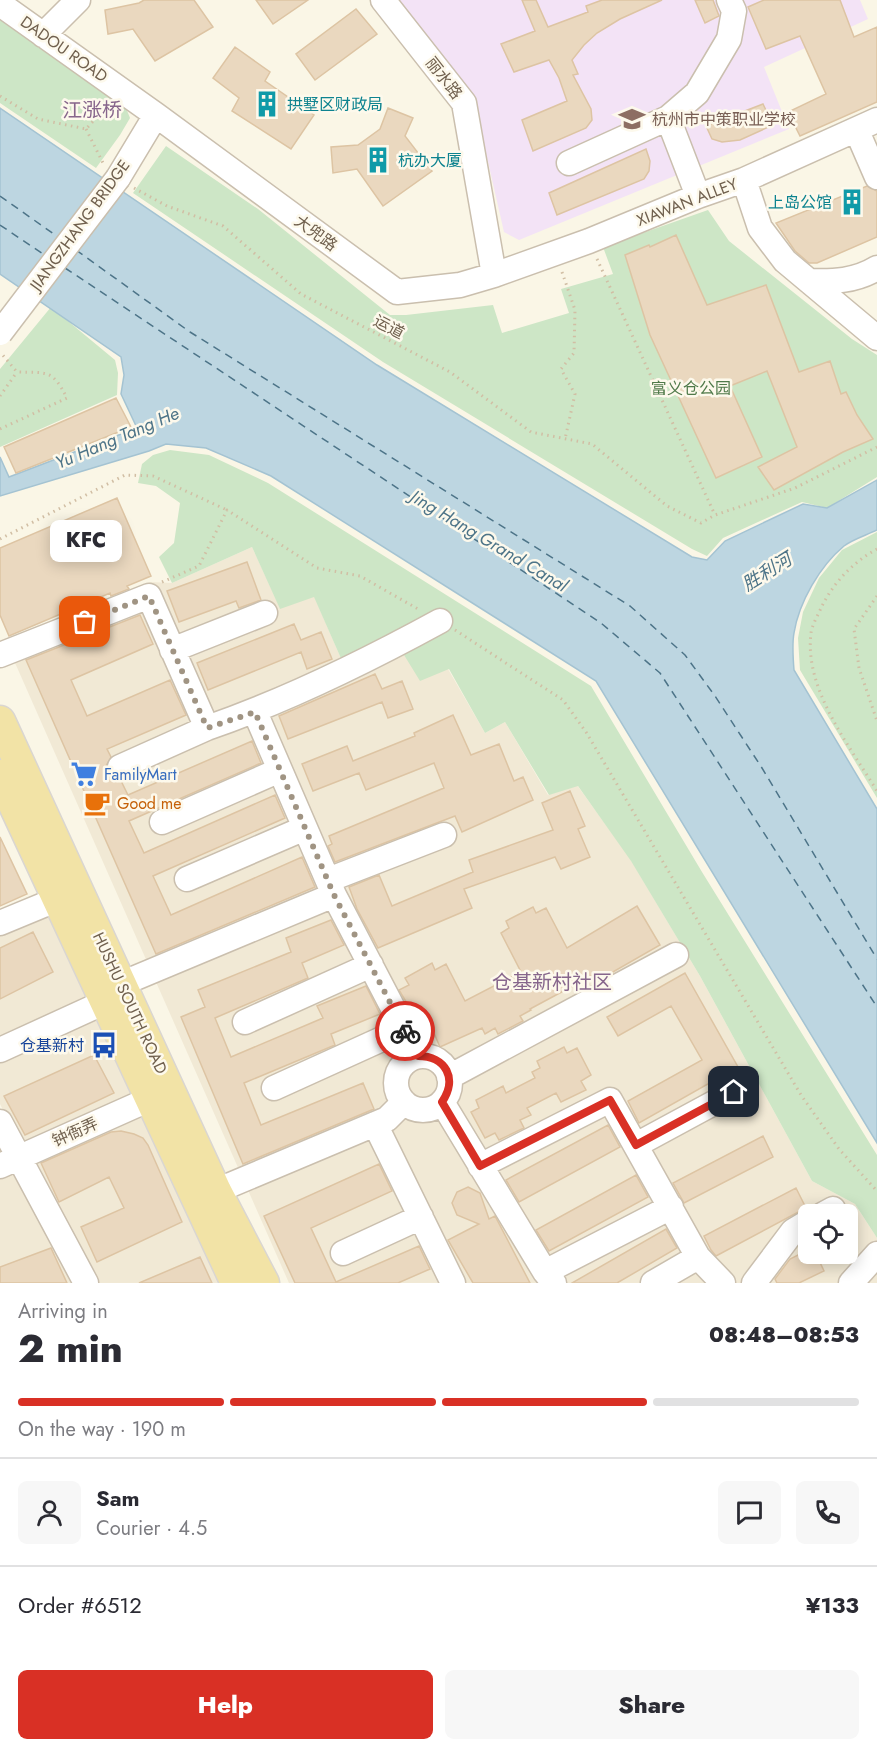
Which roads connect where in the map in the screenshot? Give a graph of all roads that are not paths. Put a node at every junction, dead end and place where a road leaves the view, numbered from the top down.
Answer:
1 (78, 0) edge
2 (383, 0) edge
3 (729, 0) edge
4 (0, 4) edge
5 (43, 34) junction
6 (156, 115) junction
7 (668, 118) junction
8 (867, 125) edge
9 (569, 163) dead end
10 (877, 177) edge
11 (744, 180) junction
12 (698, 196) junction
13 (877, 268) edge
14 (494, 275) junction
15 (809, 281) junction
16 (0, 333) edge
17 (877, 338) edge
18 (265, 613) dead end
19 (440, 621) road end
20 (172, 650) junction
21 (0, 656) edge
22 (255, 712) junction
23 (0, 721) edge
24 (207, 728) junction
25 (120, 767) dead end
26 (280, 770) junction
27 (0, 775) edge
28 (162, 822) dead end
29 (305, 828) junction
30 (444, 835) dead end
31 (187, 879) dead end
32 (331, 888) junction
33 (58, 899) junction
34 (0, 923) edge
35 (676, 955) dead end
36 (371, 965) junction
37 (113, 993) junction
38 (245, 1022) dead end
39 (404, 1029) junction
40 (0, 1050) edge
41 (418, 1056) junction
42 (449, 1077) junction
43 (274, 1088) dead end
44 (734, 1092) dead end
45 (150, 1099) junction
46 (404, 1102) junction
47 (442, 1102) junction
48 (0, 1122) edge
49 (375, 1124) junction
50 (636, 1145) junction
51 (9, 1162) edge
52 (480, 1166) junction
53 (216, 1191) junction
54 (671, 1207) junction
55 (421, 1217) junction
56 (798, 1228) edge
57 (343, 1253) dead end
58 (877, 1254) edge
59 (698, 1257) junction
60 (549, 1277) edge
61 (86, 1283) edge
62 (236, 1283) edge
63 (264, 1283) edge
64 (453, 1283) edge
65 (653, 1283) edge
66 (723, 1283) edge
67 (754, 1283) edge
68 (851, 1283) edge

1 - 5 street
2 - 14 street, 丽水路
3 - 7 street
4 - 5 street, DADOU ROAD
5 - 6 street, DADOU ROAD
6 - 14 street, 大兜路
6 - 16 street, JIANGZHANG BRIDGE, bridge
7 - 9 street
7 - 12 street
8 - 10 street
8 - 11 street, XIAWAN ALLEY
11 - 12 street, XIAWAN ALLEY
11 - 15 street
12 - 14 street, XIAWAN ALLEY
13 - 15 street
15 - 17 street
18 - 20 street
19 - 22 street
20 - 21 street
20 - 24 street
22 - 24 street
22 - 26 street
23 - 37 main road, HUSHU SOUTH ROAD
24 - 25 street
26 - 28 street
26 - 29 street
27 - 33 main road, HUSHU SOUTH ROAD
29 - 31 street
29 - 32 street
30 - 32 street
32 - 36 street
32 - 37 street
33 - 34 street
33 - 37 main road, HUSHU SOUTH ROAD
35 - 42 street
36 - 38 street
36 - 39 street
37 - 40 street
37 - 45 main road, HUSHU SOUTH ROAD
37 - 53 main road, HUSHU SOUTH ROAD
39 - 41 street
39 - 43 street
41 - 42 street
41 - 46 street
42 - 47 street
44 - 50 street
45 - 51 street, 钟衙弄
45 - 62 main road, HUSHU SOUTH ROAD
46 - 47 street
46 - 49 street
47 - 52 street
48 - 51 street
49 - 53 street
49 - 55 street
50 - 52 street
50 - 54 street
51 - 61 street
52 - 60 street
53 - 63 main road, HUSHU SOUTH ROAD
54 - 59 street
54 - 60 street
55 - 57 street
55 - 64 street
56 - 67 street
58 - 68 street
59 - 65 street
59 - 66 street

